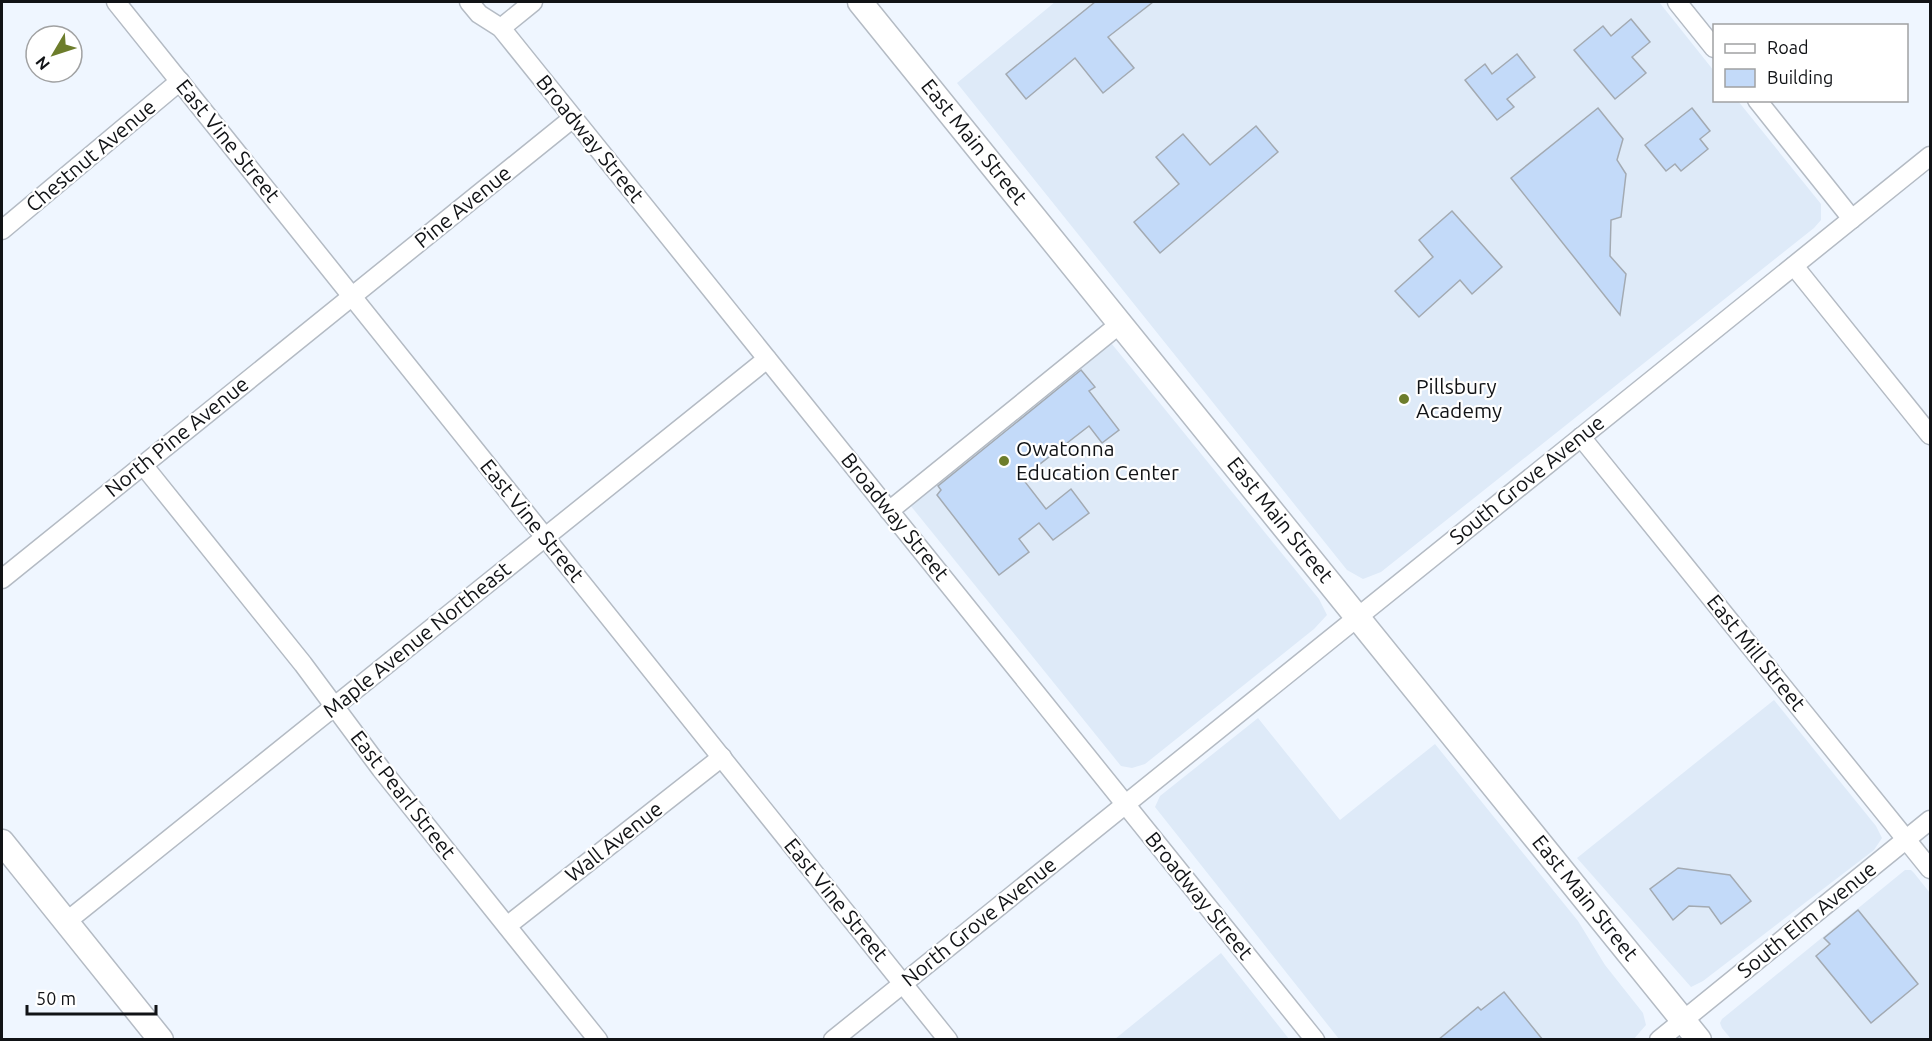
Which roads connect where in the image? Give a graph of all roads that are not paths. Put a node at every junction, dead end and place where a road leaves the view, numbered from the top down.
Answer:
1 (117, 2) edge
2 (469, 2) edge
3 (533, 2) edge
4 (860, 2) edge
5 (1677, 2) edge
6 (501, 28) junction
7 (1713, 47) edge
8 (180, 81) junction
9 (1758, 102) edge
10 (573, 118) junction
11 (1930, 156) edge
12 (1852, 219) junction
13 (2, 230) edge
14 (1794, 266) junction
15 (352, 296) junction
16 (1120, 323) junction
17 (767, 359) junction
18 (1930, 435) edge
19 (1581, 437) junction
20 (143, 465) junction
21 (889, 511) junction
22 (545, 537) junction
23 (2, 579) edge
24 (1358, 616) junction
25 (333, 707) junction
26 (722, 757) junction
27 (1125, 804) junction
28 (1930, 820) edge
29 (1907, 840) junction
30 (2, 842) edge
31 (1930, 869) edge
32 (66, 922) junction
33 (507, 926) junction
34 (903, 983) junction
35 (1683, 1020) junction
36 (161, 1040) edge
37 (598, 1040) edge
38 (833, 1040) edge
39 (948, 1040) edge
40 (1315, 1040) edge
41 (1659, 1040) edge
42 (1699, 1040) edge

1 - 8 street, East Vine Street
2 - 6 street, Broadway Street
3 - 6 street
4 - 16 main road, East Main Street
5 - 7 street
6 - 10 street, Broadway Street
8 - 13 street, Chestnut Avenue
8 - 15 street, East Vine Street
9 - 12 street
10 - 15 street, Pine Avenue
10 - 17 street, Broadway Street
11 - 12 street, South Grove Avenue
12 - 14 street, South Grove Avenue
14 - 18 street
14 - 19 street, South Grove Avenue
15 - 20 street, North Pine Avenue
15 - 22 street, East Vine Street
16 - 21 street
16 - 24 main road, East Main Street
17 - 21 street, Broadway Street
17 - 22 street, Maple Avenue Northeast
19 - 24 street, South Grove Avenue
19 - 29 street, East Mill Street
20 - 23 street, North Pine Avenue
20 - 25 street, East Pearl Street
21 - 27 street, Broadway Street
22 - 25 street, Maple Avenue Northeast
22 - 26 street, East Vine Street
24 - 27 street, South Grove Avenue
24 - 35 main road, East Main Street
25 - 32 street, Maple Avenue Northeast
25 - 33 street, East Pearl Street
26 - 33 street, Wall Avenue
26 - 34 street, East Vine Street
27 - 34 street, North Grove Avenue
27 - 40 street, Broadway Street
28 - 29 street, South Elm Avenue
29 - 31 street, East Mill Street
29 - 35 street, South Elm Avenue
30 - 32 main road
32 - 36 main road
33 - 37 street, East Pearl Street
34 - 38 street, North Grove Avenue
34 - 39 street, East Vine Street
35 - 41 street, South Elm Avenue
35 - 42 main road, East Main Street

